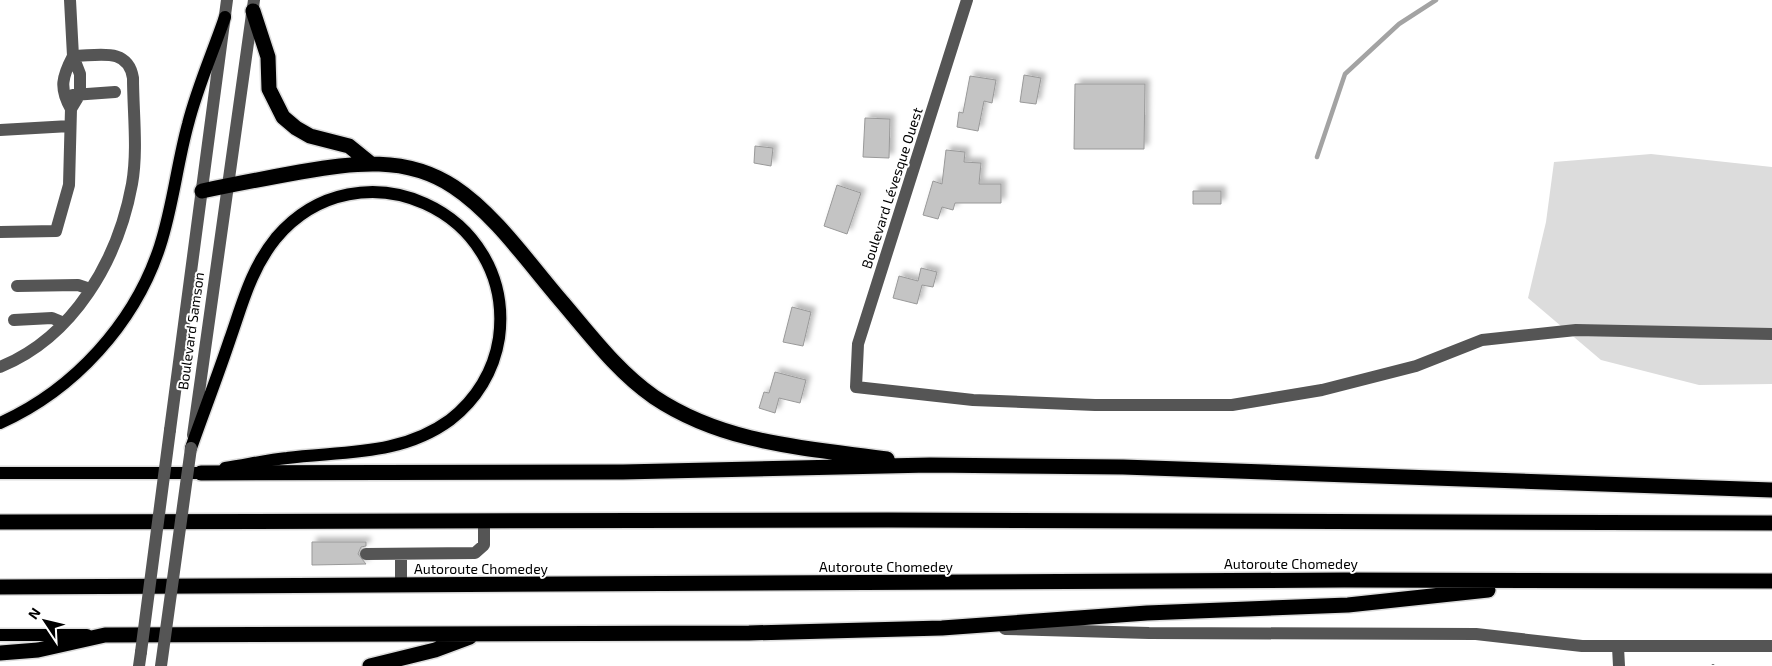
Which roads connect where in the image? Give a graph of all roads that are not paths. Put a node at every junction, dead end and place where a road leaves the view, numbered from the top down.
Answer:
1 (70, 0) edge
2 (228, 0) edge
3 (967, 0) edge
4 (253, 5) edge
5 (225, 17) junction
6 (73, 56) junction
7 (115, 92) dead end
8 (80, 94) junction
9 (63, 95) junction
10 (71, 109) junction
11 (70, 126) junction
12 (0, 130) edge
13 (370, 163) junction
14 (227, 186) junction
15 (202, 191) junction
16 (0, 232) edge
17 (16, 286) dead end
18 (90, 288) junction
19 (14, 320) dead end
20 (64, 323) junction
21 (1772, 334) edge
22 (0, 367) edge
23 (0, 423) edge
24 (195, 430) junction
25 (191, 448) joint
26 (930, 465) junction
27 (0, 473) edge
28 (200, 473) junction
29 (1772, 490) edge
30 (484, 521) junction
31 (0, 522) edge
32 (1772, 523) edge
33 (366, 554) dead end
34 (401, 554) junction
35 (1772, 581) edge
36 (1556, 582) junction
37 (401, 586) junction
38 (0, 587) edge
39 (942, 628) junction
40 (481, 633) junction
41 (0, 635) edge
42 (105, 635) junction
43 (1772, 646) edge
44 (1618, 647) junction
45 (0, 653) edge
46 (139, 666) edge
47 (161, 666) edge
48 (370, 666) edge
49 (1619, 666) edge

1 - 6 street
2 - 5 street, Boulevard Samson
3 - 21 street, Boulevard Lévesque Ouest
4 - 13 highway
4 - 14 street, Boulevard Samson
5 - 15 street, Boulevard Samson
5 - 23 main road
6 - 8 street
6 - 9 street
6 - 18 street
7 - 8 street
8 - 9 street
8 - 10 street
9 - 10 street
10 - 11 street
11 - 12 street
11 - 16 street
13 - 14 highway
13 - 26 highway
14 - 15 highway
14 - 24 street, Boulevard Samson
15 - 46 street, Boulevard Samson, bridge
17 - 18 street
18 - 20 street
19 - 20 street
20 - 22 street
24 - 25 main road
24 - 28 main road
25 - 47 street, bridge
26 - 28 highway
26 - 29 highway
27 - 28 main road
30 - 31 highway
30 - 32 highway
30 - 34 street
33 - 34 street
34 - 37 street
35 - 36 highway, Autoroute Chomedey
36 - 37 highway, Autoroute Chomedey
36 - 39 highway
37 - 38 highway, Autoroute Chomedey
39 - 40 highway
39 - 44 street
40 - 42 highway
40 - 48 highway
41 - 42 main road
42 - 45 highway
43 - 44 street
44 - 49 street

